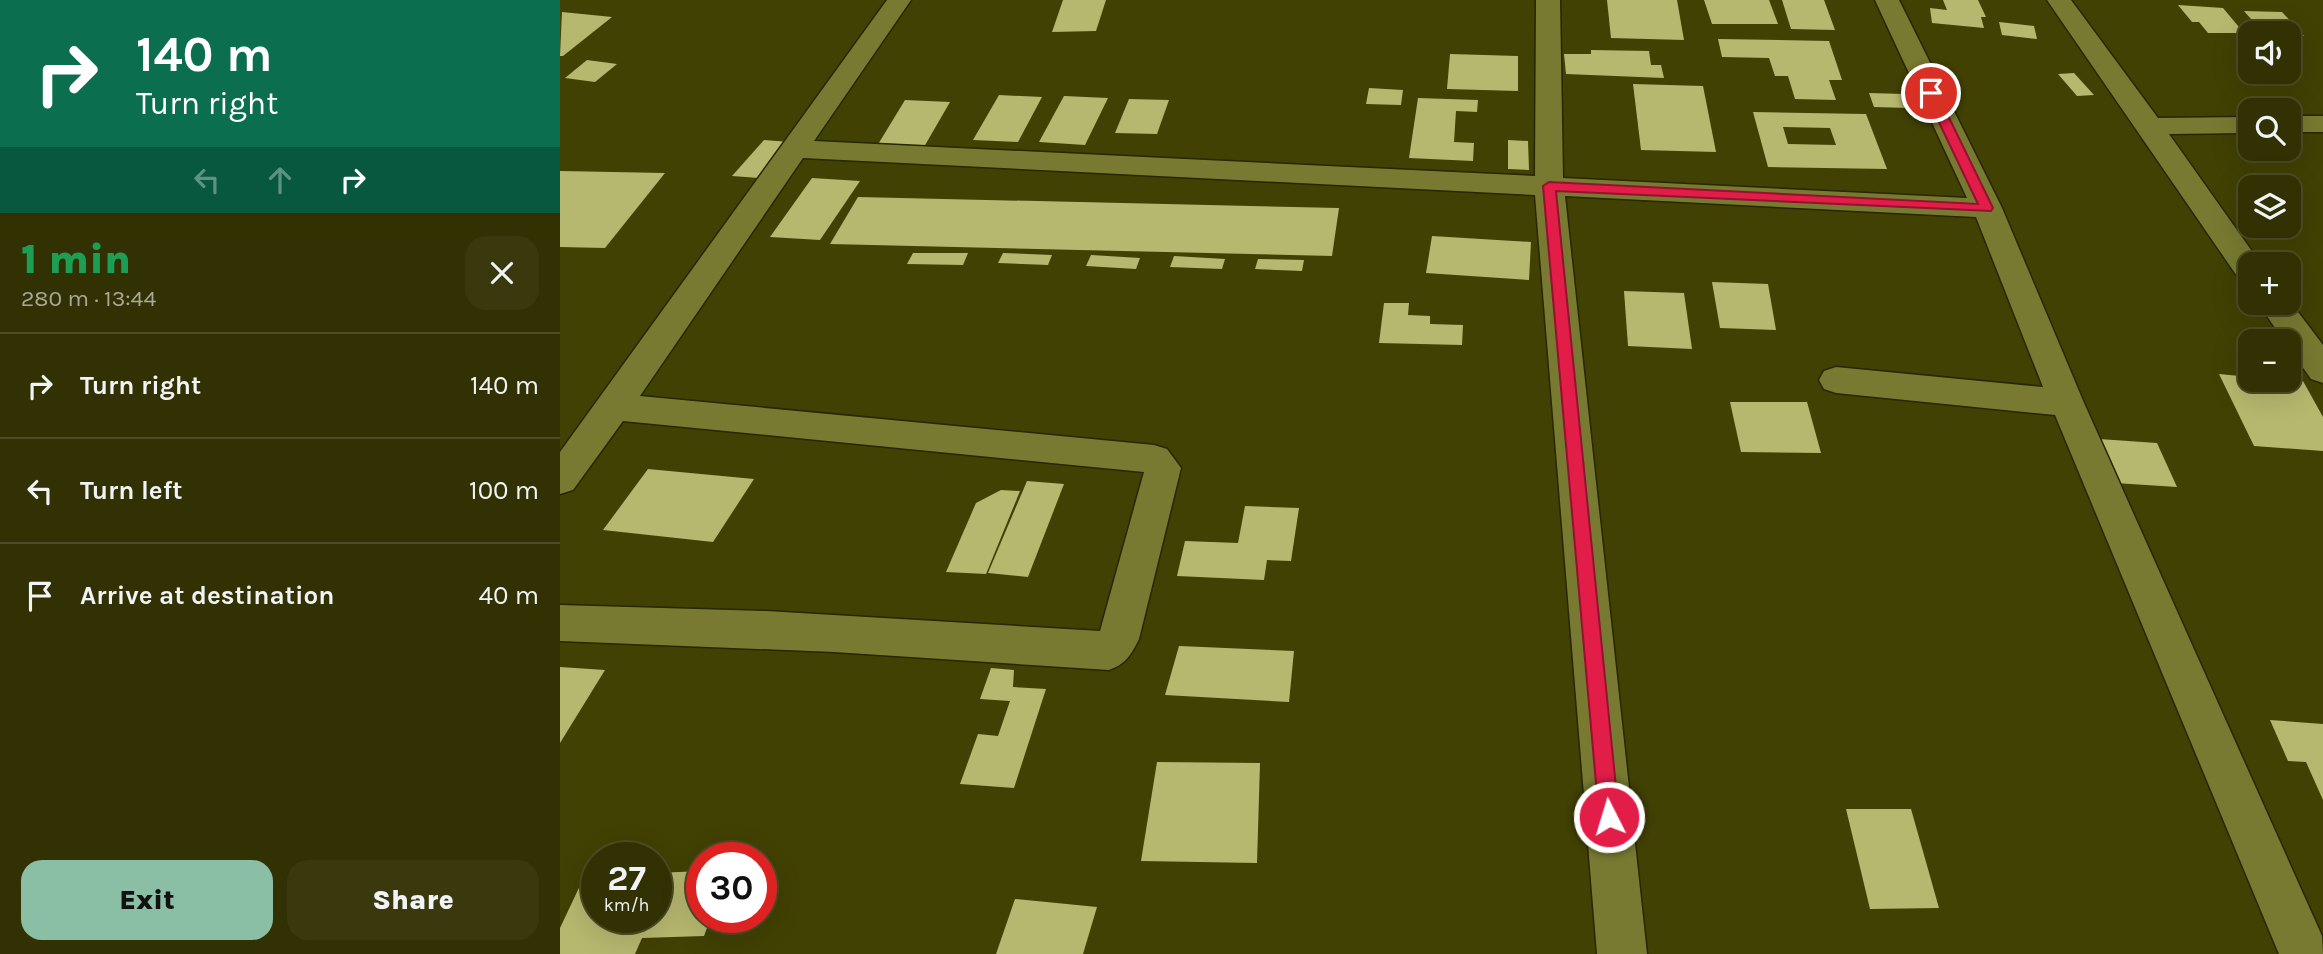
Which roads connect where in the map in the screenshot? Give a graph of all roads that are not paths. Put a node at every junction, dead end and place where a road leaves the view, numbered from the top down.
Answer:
1 (900, 0) edge
2 (1548, 0) edge
3 (1887, 0) edge
4 (2059, 0) edge
5 (2301, 124) edge
6 (2323, 124) edge
7 (2238, 125) edge
8 (2150, 126) junction
9 (796, 149) junction
10 (1549, 186) junction
11 (1987, 208) junction
12 (2238, 254) edge
13 (2283, 315) edge
14 (2323, 370) edge
15 (1836, 380) dead end
16 (2067, 403) junction
17 (614, 407) junction
18 (560, 479) edge
19 (560, 623) edge
20 (1622, 954) edge
21 (2304, 954) edge

1 - 9 street
2 - 10 street
3 - 11 street
4 - 8 street
5 - 6 street
7 - 8 street
8 - 12 street
9 - 10 street
9 - 17 street
10 - 11 street
10 - 20 street
11 - 16 street
13 - 14 street
15 - 16 street
16 - 21 street
17 - 18 street
17 - 19 street

